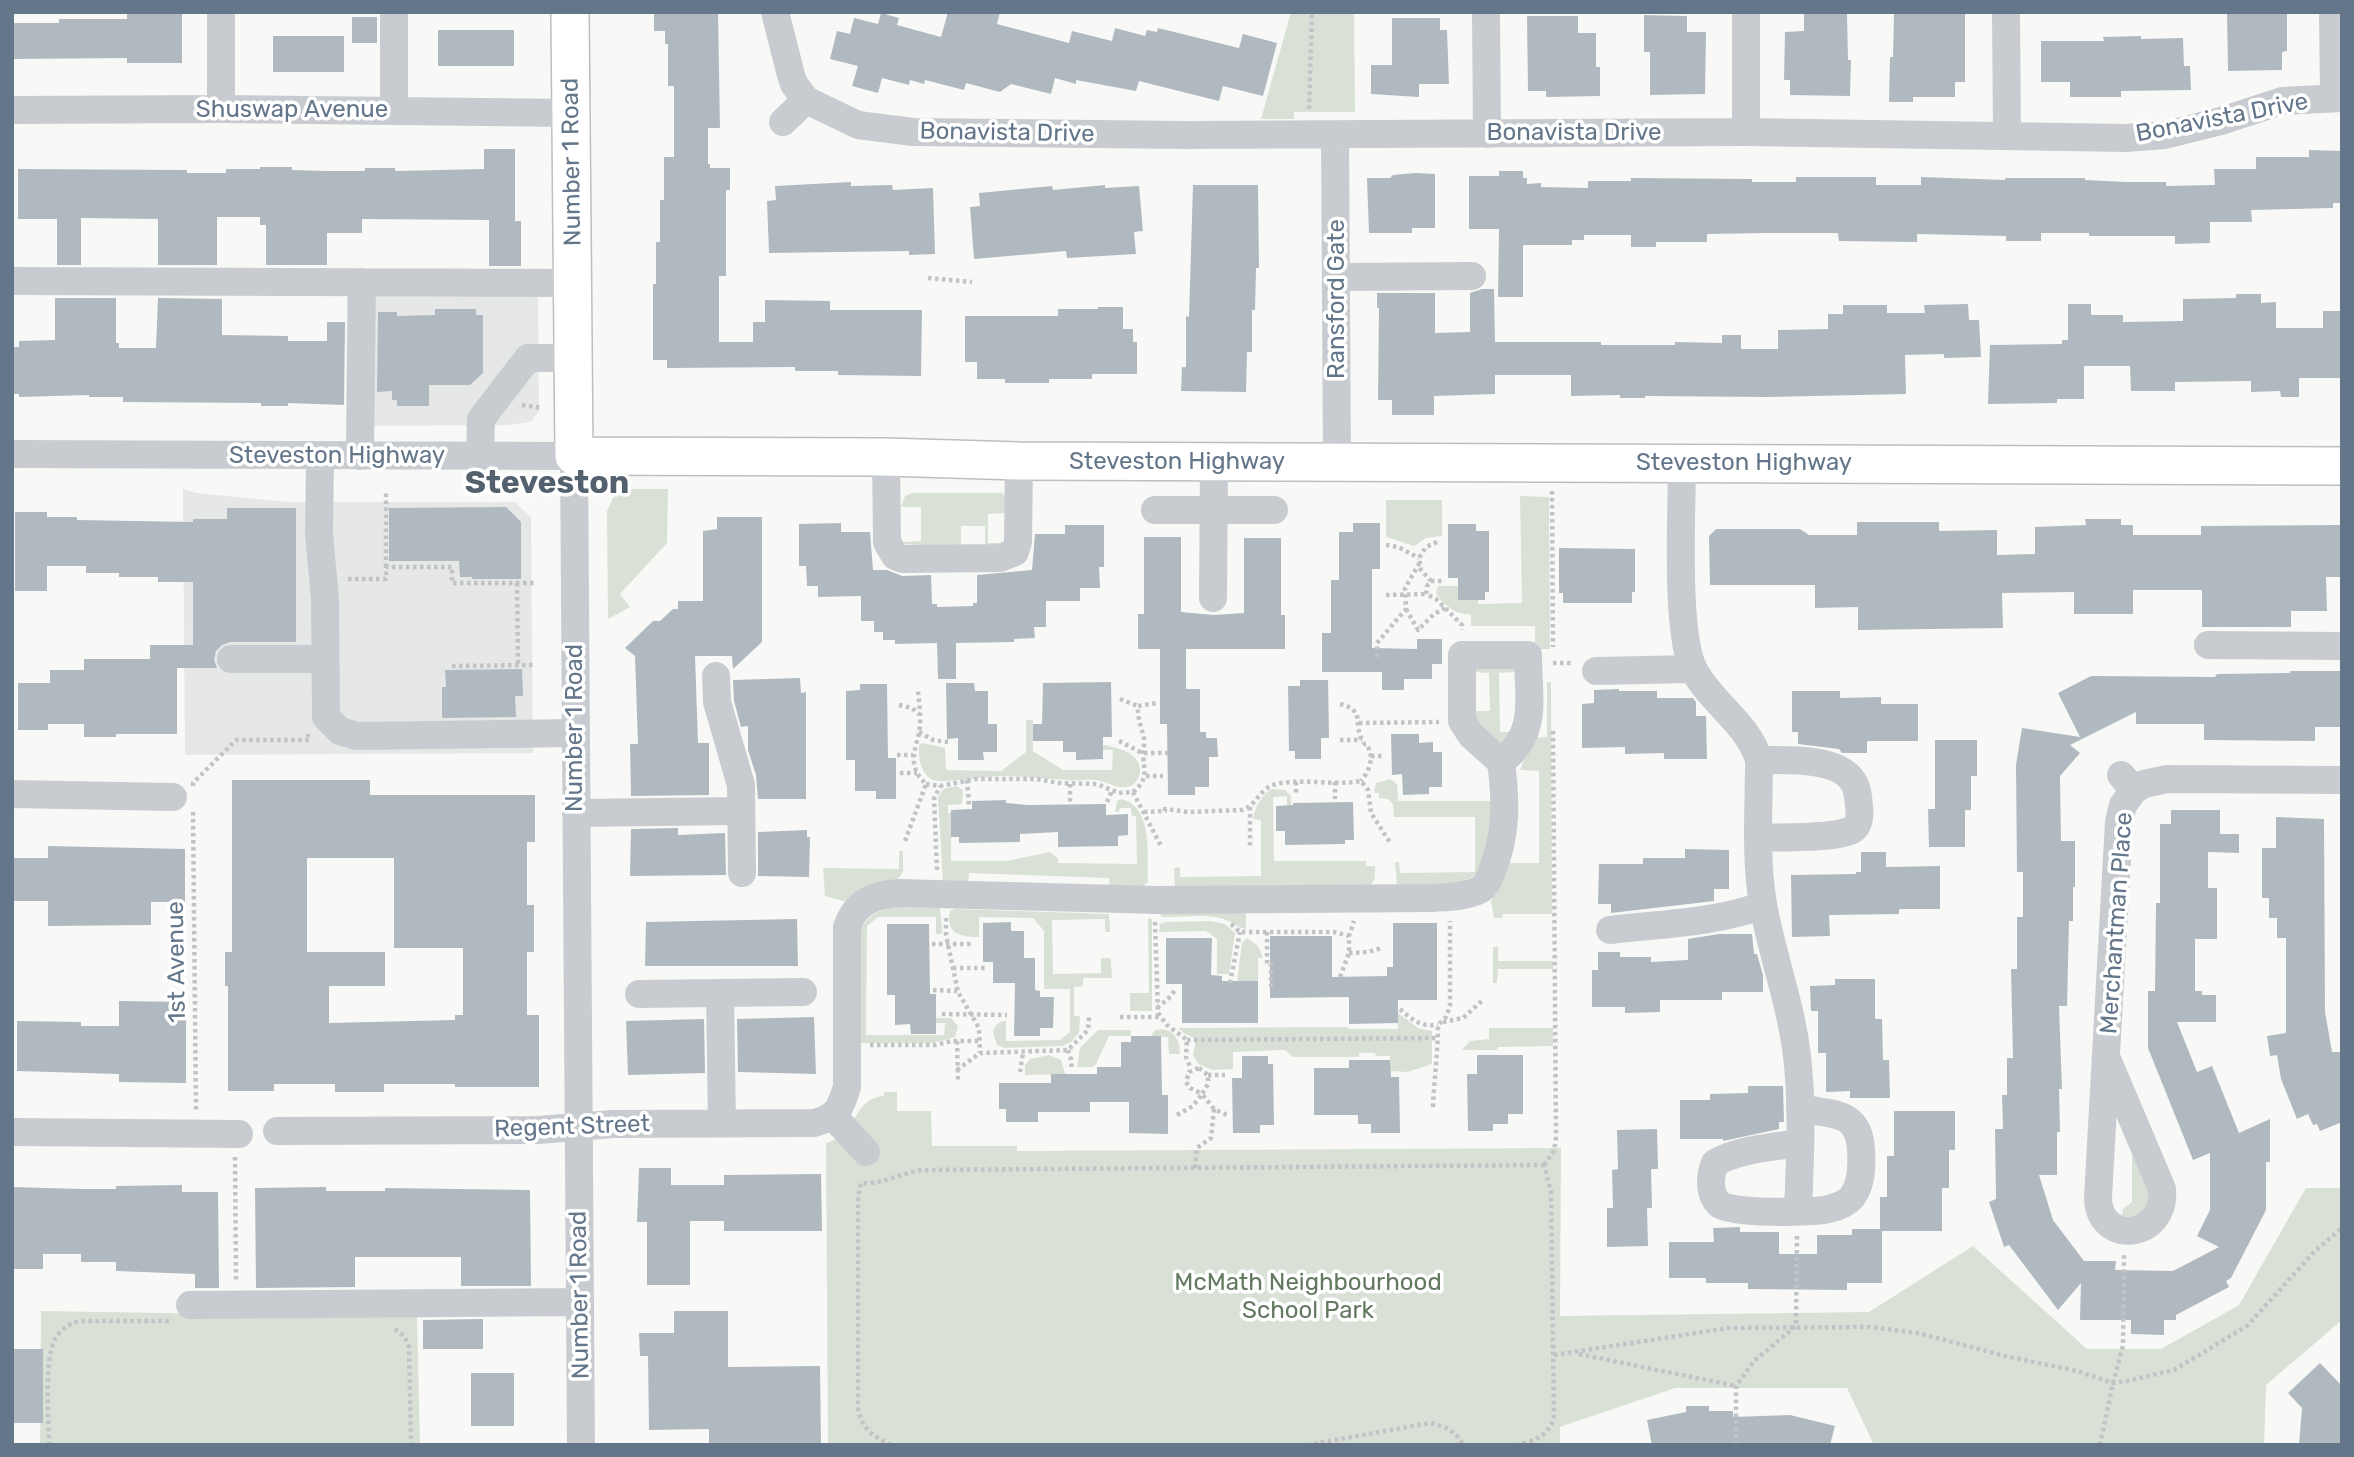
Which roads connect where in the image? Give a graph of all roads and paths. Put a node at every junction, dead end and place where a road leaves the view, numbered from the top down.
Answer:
1 (221, 12) edge
2 (394, 12) edge
3 (570, 12) edge
4 (775, 12) edge
5 (1312, 12) edge
6 (1486, 12) edge
7 (1745, 12) edge
8 (2006, 12) edge
9 (2333, 12) edge
10 (2338, 98) edge
11 (806, 100) junction
12 (221, 109) junction
13 (12, 110) edge
14 (394, 111) junction
15 (571, 113) junction
16 (1308, 117) dead end
17 (783, 122) dead end
18 (1746, 132) junction
19 (1487, 134) junction
20 (1335, 135) junction
21 (2007, 135) junction
22 (1472, 276) dead end
23 (1338, 277) junction
24 (928, 278) dead end
25 (12, 281) edge
26 (362, 282) junction
27 (573, 282) junction
28 (972, 282) dead end
29 (573, 358) junction
30 (12, 454) edge
31 (360, 456) junction
32 (480, 456) junction
33 (574, 456) junction
34 (320, 457) junction
35 (886, 457) junction
36 (1019, 461) junction
37 (1214, 462) junction
38 (1337, 462) junction
39 (1682, 463) junction
40 (2342, 466) edge
41 (386, 491) dead end
42 (1552, 491) dead end
43 (1155, 510) dead end
44 (1214, 510) junction
45 (1273, 510) dead end
46 (1437, 542) dead end
47 (1386, 545) dead end
48 (1419, 561) junction
49 (386, 567) junction
50 (323, 579) junction
51 (1431, 581) junction
52 (1443, 581) dead end
53 (517, 583) junction
54 (535, 583) dead end
55 (1426, 594) junction
56 (1386, 595) dead end
57 (1403, 595) junction
58 (1213, 598) dead end
59 (1445, 608) junction
60 (1406, 609) junction
61 (2208, 645) dead end
62 (2342, 646) edge
63 (1462, 656) junction
64 (1377, 657) dead end
65 (231, 659) dead end
66 (324, 659) junction
67 (452, 666) dead end
68 (518, 666) junction
69 (535, 666) dead end
70 (1693, 668) junction
71 (1596, 670) dead end
72 (716, 676) dead end
73 (1553, 676) dead end
74 (919, 691) dead end
75 (1121, 699) dead end
76 (1157, 702) dead end
77 (1340, 704) dead end
78 (899, 705) dead end
79 (1138, 706) junction
80 (920, 715) junction
81 (1553, 717) dead end
82 (1462, 721) junction
83 (1359, 723) junction
84 (919, 732) junction
85 (576, 733) junction
86 (236, 740) dead end
87 (1340, 740) dead end
88 (1362, 740) junction
89 (1119, 741) dead end
90 (948, 742) dead end
91 (1142, 753) junction
92 (1168, 753) dead end
93 (898, 755) dead end
94 (914, 755) junction
95 (1371, 756) junction
96 (1382, 756) dead end
97 (1759, 760) junction
98 (1501, 762) junction
99 (900, 774) dead end
100 (917, 774) junction
101 (1146, 776) junction
102 (1163, 776) dead end
103 (967, 780) junction
104 (2342, 780) edge
105 (1361, 781) junction
106 (1296, 782) junction
107 (1335, 782) junction
108 (926, 783) junction
109 (1070, 783) junction
110 (940, 786) junction
111 (1112, 791) junction
112 (1133, 792) junction
113 (12, 794) edge
114 (1296, 796) dead end
115 (1335, 799) dead end
116 (186, 801) junction
117 (1070, 802) dead end
118 (1107, 802) dead end
119 (969, 805) dead end
120 (1250, 807) junction
121 (741, 811) junction
122 (1144, 812) junction
123 (576, 813) junction
124 (1759, 838) junction
125 (905, 841) dead end
126 (1391, 844) dead end
127 (1162, 848) dead end
128 (1250, 848) dead end
129 (742, 873) dead end
130 (942, 900) junction
131 (1763, 905) junction
132 (1450, 909) dead end
133 (1358, 910) dead end
134 (1155, 914) dead end
135 (1610, 930) dead end
136 (1240, 932) dead end
137 (1267, 932) dead end
138 (932, 944) dead end
139 (948, 944) junction
140 (974, 944) dead end
141 (1382, 948) dead end
142 (1349, 953) junction
143 (953, 968) junction
144 (986, 968) dead end
145 (1340, 977) dead end
146 (1230, 983) dead end
147 (1271, 987) dead end
148 (1176, 989) dead end
149 (933, 990) dead end
150 (803, 992) dead end
151 (958, 992) junction
152 (720, 993) junction
153 (639, 994) dead end
154 (1484, 999) dead end
155 (1157, 1008) junction
156 (1400, 1009) dead end
157 (942, 1014) dead end
158 (970, 1014) junction
159 (1007, 1014) dead end
160 (1089, 1017) dead end
161 (1120, 1017) dead end
162 (1161, 1017) junction
163 (1440, 1024) junction
164 (1438, 1038) junction
165 (1187, 1040) junction
166 (957, 1041) junction
167 (979, 1041) junction
168 (859, 1045) dead end
169 (1068, 1050) junction
170 (980, 1053) junction
171 (1023, 1054) junction
172 (2108, 1059) junction
173 (1191, 1069) junction
174 (957, 1070) junction
175 (1072, 1070) dead end
176 (1020, 1072) dead end
177 (1208, 1075) junction
178 (1225, 1075) dead end
179 (958, 1082) dead end
180 (1202, 1094) junction
181 (1433, 1107) dead end
182 (1800, 1108) junction
183 (1214, 1109) junction
184 (196, 1113) dead end
185 (1177, 1115) dead end
186 (834, 1116) junction
187 (1229, 1116) dead end
188 (722, 1123) junction
189 (578, 1127) junction
190 (277, 1131) dead end
191 (12, 1132) edge
192 (237, 1135) joint
193 (1800, 1143) junction
194 (866, 1152) dead end
195 (1544, 1165) junction
196 (1195, 1168) junction
197 (1798, 1211) junction
198 (2342, 1228) edge
199 (2124, 1230) junction
200 (580, 1302) junction
201 (237, 1305) junction
202 (185, 1313) joint
203 (388, 1325) dead end
204 (1796, 1326) junction
205 (1574, 1353) junction
206 (1554, 1355) junction
207 (2113, 1383) junction
208 (1736, 1386) junction
209 (49, 1445) edge
210 (411, 1445) edge
211 (581, 1445) edge
212 (891, 1445) edge
213 (1307, 1445) edge
214 (1463, 1445) edge
215 (1516, 1445) edge
216 (1736, 1445) edge
217 (2100, 1445) edge

1 - 12 street
2 - 14 street
3 - 15 main road, Number 1 Road
4 - 11 street
5 - 16 path
6 - 19 street
7 - 18 street
8 - 21 street
9 - 10 street
10 - 21 street, Bonavista Drive
11 - 17 street
11 - 20 street, Bonavista Drive
12 - 13 street, Shuswap Avenue
12 - 14 street, Shuswap Avenue
14 - 15 street, Shuswap Avenue
15 - 27 main road, Number 1 Road
18 - 19 street, Bonavista Drive
18 - 21 street, Bonavista Drive
19 - 20 street, Bonavista Drive
20 - 23 street, Ransford Gate
22 - 23 street
23 - 38 street, Ransford Gate
24 - 28 path
25 - 26 street
26 - 27 street
26 - 31 street
27 - 29 main road, Number 1 Road
29 - 32 street
29 - 33 main road, Number 1 Road
30 - 34 street, Steveston Highway
31 - 32 street, Steveston Highway
31 - 34 street, Steveston Highway
32 - 33 street, Steveston Highway
33 - 35 main road, Steveston Highway
33 - 85 street, Number 1 Road
34 - 50 street
35 - 36 main road, Steveston Highway
35 - 36 street
36 - 37 main road, Steveston Highway
37 - 38 main road, Steveston Highway
37 - 44 street
38 - 39 main road, Steveston Highway
39 - 40 main road, Steveston Highway
39 - 70 street
41 - 49 path
42 - 73 path
43 - 44 street
44 - 45 street
44 - 58 street
46 - 48 path
47 - 48 path
48 - 51 path
48 - 57 path
49 - 50 path
49 - 53 path
50 - 66 street
51 - 52 path
51 - 55 path
53 - 54 path
53 - 68 path
55 - 57 path
55 - 59 path
56 - 57 path
57 - 60 path
59 - 60 path
59 - 63 path
60 - 64 path
61 - 62 street
63 - 82 street
63 - 98 street
65 - 66 street
66 - 85 street
67 - 68 path
68 - 69 path
70 - 71 street
70 - 97 street
72 - 121 street
74 - 80 path
75 - 79 path
76 - 79 path
77 - 83 path
78 - 80 path
79 - 91 path
80 - 84 path
81 - 195 path
82 - 83 path
82 - 98 street
83 - 88 path
84 - 90 path
84 - 94 path
85 - 123 street, Number 1 Road
86 - 116 path
87 - 88 path
88 - 95 path
89 - 91 path
91 - 92 path
91 - 101 path
93 - 94 path
94 - 100 path
95 - 96 path
95 - 105 path
97 - 124 street
97 - 124 street
98 - 130 street
99 - 100 path
100 - 108 path
101 - 102 path
101 - 112 path
103 - 109 path
103 - 110 path
103 - 119 path
104 - 172 street, Merchantman Place
105 - 107 path
105 - 126 path
106 - 107 path
106 - 114 path
106 - 120 path
107 - 115 path
108 - 110 path
108 - 125 path
109 - 111 path
109 - 117 path
110 - 130 path
111 - 112 path
111 - 118 path
112 - 122 path
113 - 116 street
116 - 184 path, 1st Avenue
120 - 122 path
120 - 128 path
121 - 123 street
121 - 129 street
122 - 127 path
123 - 189 street, Number 1 Road
124 - 131 street
130 - 139 path
130 - 186 street
131 - 135 street
131 - 182 street
132 - 163 path
133 - 142 path
134 - 155 path
136 - 146 path
137 - 147 path
138 - 139 path
139 - 140 path
139 - 143 path
141 - 142 path
142 - 145 path
143 - 144 path
143 - 151 path
148 - 155 path
149 - 151 path
150 - 152 street
151 - 158 path
152 - 153 street
152 - 188 street
154 - 163 path
155 - 162 path
156 - 163 path
157 - 158 path
158 - 159 path
158 - 167 path
160 - 169 path
161 - 162 path
162 - 165 path
163 - 164 path
164 - 165 path
164 - 181 path
165 - 173 path
166 - 167 path
166 - 168 path
166 - 174 path
167 - 170 path
169 - 171 path
169 - 175 path
170 - 171 path
170 - 174 path
171 - 176 path
172 - 199 street, Merchantman Place
172 - 199 street, Merchantman Place
173 - 177 path
173 - 180 path
174 - 179 path
177 - 178 path
177 - 180 path
180 - 183 path
180 - 185 path
182 - 193 street
182 - 197 street
183 - 187 path
183 - 196 path
186 - 188 street, Regent Street
186 - 194 street
188 - 189 street, Regent Street
189 - 190 street, Regent Street
189 - 200 street, Number 1 Road
191 - 192 street
192 - 201 path
193 - 197 street
193 - 197 street
195 - 196 path
195 - 206 path
196 - 212 path
197 - 204 path
198 - 207 path
199 - 207 path
200 - 201 street
200 - 211 street, Number 1 Road
201 - 202 street
202 - 209 path
203 - 210 path
204 - 205 path
204 - 207 path
204 - 208 path
205 - 206 path
205 - 208 path
206 - 215 path
207 - 217 path
208 - 216 path
213 - 214 path

